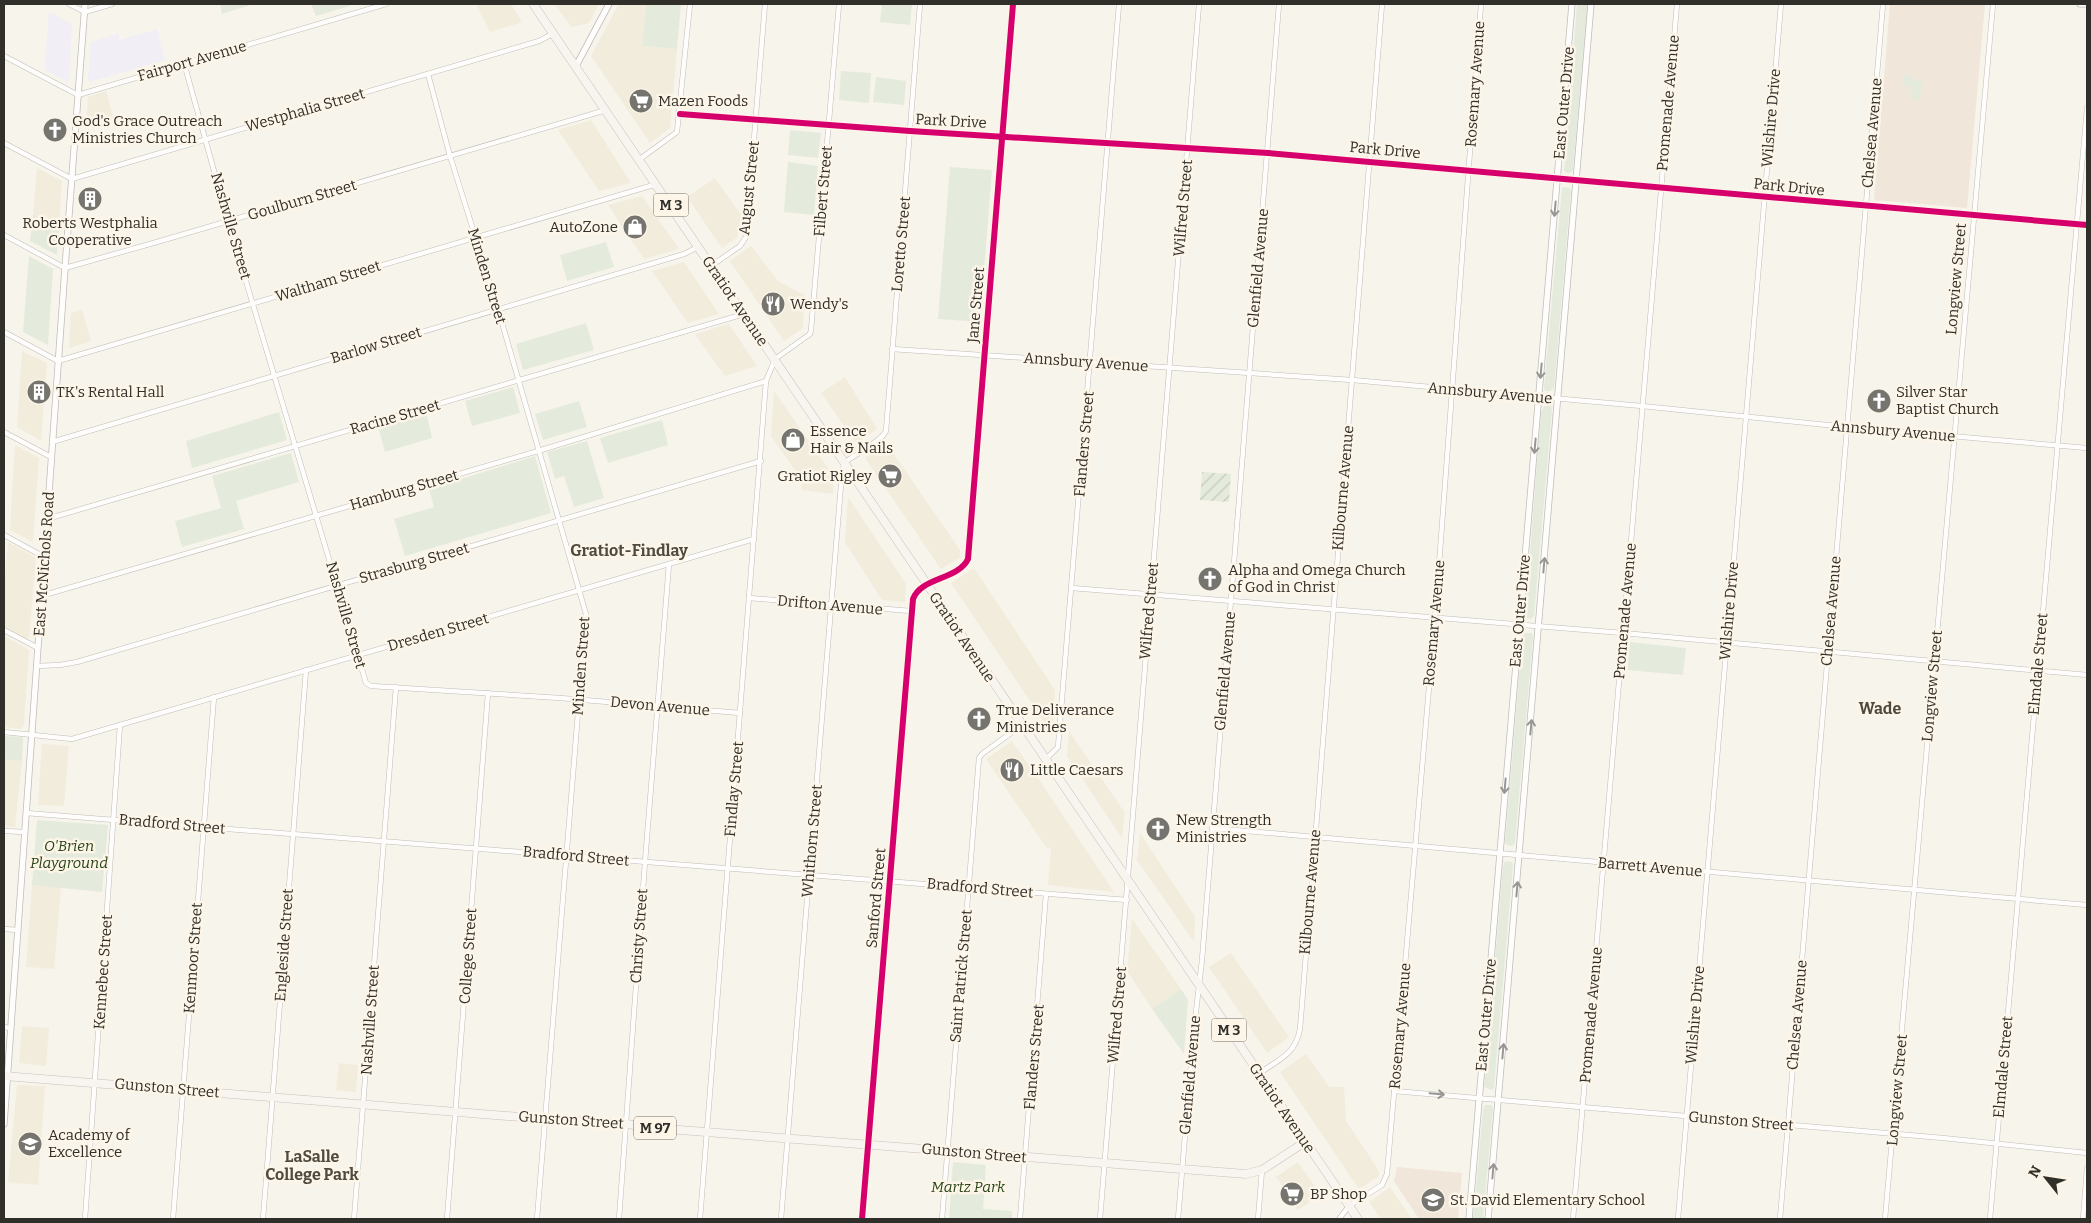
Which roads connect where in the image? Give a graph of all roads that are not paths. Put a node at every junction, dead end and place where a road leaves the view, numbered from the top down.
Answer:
1 (70, 4) edge
2 (85, 4) edge
3 (112, 4) edge
4 (386, 4) edge
5 (533, 4) edge
6 (610, 4) edge
7 (690, 4) edge
8 (764, 4) edge
9 (839, 4) edge
10 (920, 4) edge
11 (1013, 4) edge
12 (1119, 4) edge
13 (1199, 4) edge
14 (1279, 4) edge
15 (1382, 4) edge
16 (1481, 4) edge
17 (1572, 4) edge
18 (1591, 4) edge
19 (1677, 4) edge
20 (1781, 4) edge
21 (1883, 4) edge
22 (1993, 4) edge
23 (2080, 4) edge
24 (2087, 4) edge
25 (85, 12) junction
26 (554, 33) junction
27 (4, 56) edge
28 (184, 63) junction
29 (576, 66) junction
30 (428, 74) junction
31 (78, 95) junction
32 (2087, 108) edge
33 (606, 110) junction
34 (680, 114) junction
35 (756, 120) junction
36 (829, 125) junction
37 (910, 131) junction
38 (1002, 136) junction
39 (206, 140) junction
40 (4, 143) edge
41 (1108, 143) junction
42 (1188, 148) junction
43 (1268, 153) junction
44 (450, 156) junction
45 (640, 159) junction
46 (1370, 162) junction
47 (1469, 170) junction
48 (1558, 178) junction
49 (72, 179) junction
50 (1575, 179) junction
51 (657, 184) junction
52 (1661, 187) junction
53 (1765, 197) junction
54 (1866, 207) junction
55 (1974, 216) junction
56 (228, 221) junction
57 (2077, 225) junction
58 (2087, 226) edge
59 (4, 235) edge
60 (475, 237) junction
61 (698, 247) junction
62 (711, 266) junction
63 (65, 268) junction
64 (254, 304) junction
65 (498, 308) junction
66 (744, 314) junction
67 (4, 332) edge
68 (892, 349) junction
69 (985, 355) junction
70 (775, 359) junction
71 (58, 361) junction
72 (1090, 362) junction
73 (1169, 368) junction
74 (1249, 373) junction
75 (276, 376) junction
76 (518, 380) junction
77 (1352, 380) junction
78 (766, 381) junction
79 (1452, 389) junction
80 (1539, 398) junction
81 (1556, 399) junction
82 (1642, 406) junction
83 (1746, 418) junction
84 (1847, 427) junction
85 (4, 432) edge
86 (1954, 436) junction
87 (52, 442) junction
88 (2058, 445) junction
89 (296, 446) junction
90 (2087, 448) edge
91 (538, 450) junction
92 (51, 457) junction
93 (761, 461) junction
94 (844, 463) junction
95 (316, 516) junction
96 (47, 519) junction
97 (559, 520) junction
98 (4, 535) edge
99 (754, 539) junction
100 (44, 557) junction
101 (669, 564) junction
102 (337, 585) junction
103 (927, 585) junction
104 (1072, 588) junction
105 (579, 590) junction
106 (1150, 594) junction
107 (41, 596) junction
108 (749, 598) junction
109 (1231, 601) junction
110 (831, 605) junction
111 (1333, 609) junction
112 (911, 611) junction
113 (1435, 618) junction
114 (1519, 624) junction
115 (1539, 626) junction
116 (4, 630) edge
117 (1623, 633) junction
118 (1727, 643) junction
119 (38, 648) junction
120 (1828, 652) junction
121 (357, 655) junction
122 (1934, 662) junction
123 (36, 666) junction
124 (306, 670) junction
125 (2038, 671) junction
126 (2087, 676) edge
127 (396, 688) junction
128 (488, 693) junction
129 (214, 697) junction
130 (579, 699) junction
131 (657, 706) junction
132 (740, 713) junction
133 (120, 724) junction
134 (1022, 726) junction
135 (4, 732) edge
136 (32, 736) junction
137 (1046, 759) junction
138 (26, 812) junction
139 (114, 820) junction
140 (203, 827) junction
141 (1212, 828) junction
142 (4, 831) edge
143 (25, 832) junction
144 (293, 834) junction
145 (1315, 837) junction
146 (384, 841) junction
147 (1415, 846) junction
148 (476, 848) junction
149 (1500, 854) junction
150 (1520, 855) junction
151 (566, 856) junction
152 (645, 862) junction
153 (1604, 863) junction
154 (728, 869) junction
155 (1707, 872) junction
156 (809, 875) junction
157 (890, 881) junction
158 (1128, 881) junction
159 (1808, 882) junction
160 (968, 887) junction
161 (1914, 890) junction
162 (1046, 894) junction
163 (2017, 899) junction
164 (1126, 900) junction
165 (2087, 905) edge
166 (4, 929) edge
167 (18, 930) junction
168 (1199, 986) junction
169 (7, 1028) edge
170 (1259, 1074) junction
171 (5, 1076) edge
172 (95, 1083) junction
173 (183, 1090) junction
174 (1394, 1091) junction
175 (272, 1097) junction
176 (1480, 1098) junction
177 (1499, 1100) junction
178 (363, 1104) junction
179 (1583, 1106) junction
180 (456, 1112) junction
181 (1687, 1116) junction
182 (546, 1119) junction
183 (4, 1124) edge
184 (627, 1124) junction
185 (1788, 1125) junction
186 (707, 1132) junction
187 (1893, 1134) junction
188 (788, 1138) junction
189 (1305, 1142) junction
190 (1996, 1143) junction
191 (868, 1145) junction
192 (947, 1151) junction
193 (2087, 1153) edge
194 (1025, 1158) junction
195 (1104, 1164) junction
196 (2087, 1168) edge
197 (1182, 1170) junction
198 (1262, 1170) junction
199 (1349, 1206) junction
200 (85, 1219) edge
201 (173, 1219) edge
202 (263, 1219) edge
203 (354, 1219) edge
204 (447, 1219) edge
205 (537, 1219) edge
206 (619, 1219) edge
207 (700, 1219) edge
208 (781, 1219) edge
209 (862, 1219) edge
210 (942, 1219) edge
211 (1020, 1219) edge
212 (1100, 1219) edge
213 (1178, 1219) edge
214 (1258, 1219) edge
215 (1339, 1219) edge
216 (1358, 1219) edge
217 (1469, 1219) edge
218 (1488, 1219) edge
219 (1573, 1219) edge
220 (1678, 1219) edge
221 (1780, 1219) edge
222 (1885, 1219) edge
223 (1990, 1219) edge
224 (2083, 1219) edge

1 - 25 street
2 - 25 street, East McNichols Road
3 - 25 street
4 - 28 street, Fairport Avenue
5 - 26 main road, Gratiot Avenue / M 3
6 - 29 street
7 - 34 street
8 - 35 street, August Street
9 - 36 street, Filbert Street
10 - 37 street, Loretto Street
11 - 38 street, Jane Street
12 - 41 street, Flanders Street
13 - 42 street, Wilfred Street
14 - 43 street, Glenfield Avenue
15 - 46 street, Kilbourne Avenue
16 - 47 street, Rosemary Avenue
17 - 48 street, East Outer Drive
18 - 50 street, East Outer Drive
19 - 52 street, Promenade Avenue
20 - 53 street, Wilshire Drive
21 - 54 street, Chelsea Avenue
22 - 55 street, Longview Street
23 - 24 street
25 - 31 street, East McNichols Road
26 - 29 main road, Gratiot Avenue / M 3
26 - 30 street, Westphalia Street
27 - 31 street
28 - 31 street, Fairport Avenue
28 - 39 street, Nashville Street
29 - 33 main road, Gratiot Avenue / M 3
30 - 39 street, Westphalia Street
30 - 44 street, Minden Street
31 - 49 street, East McNichols Road
32 - 57 street, Elmdale Street
33 - 44 street, Goulburn Street
33 - 45 main road, Gratiot Avenue / M 3
34 - 35 street, Park Drive
34 - 45 street
35 - 36 street, Park Drive
35 - 62 street, August Street
36 - 37 street, Park Drive
36 - 70 street, Filbert Street
37 - 38 street, Park Drive
37 - 68 street, Loretto Street
38 - 41 street, Park Drive
38 - 69 street, Jane Street
39 - 49 street, Westphalia Street
39 - 56 street, Nashville Street
40 - 49 street
41 - 42 street, Park Drive
41 - 72 street, Flanders Street
42 - 43 street, Park Drive
42 - 73 street, Wilfred Street
43 - 46 street, Park Drive
43 - 74 street, Glenfield Avenue
44 - 56 street, Goulburn Street
44 - 60 street, Minden Street
45 - 51 main road, Gratiot Avenue / M 3
46 - 47 street, Park Drive
46 - 77 street, Kilbourne Avenue
47 - 48 street, Park Drive
47 - 79 street, Rosemary Avenue
48 - 50 street, Park Drive
48 -> 80 street, East Outer Drive
49 - 63 street, East McNichols Road
50 - 52 street, Park Drive
50 - 81 street, East Outer Drive
51 - 60 street, Waltham Street
51 - 61 main road, Gratiot Avenue / M 3
52 - 53 street, Park Drive
52 - 82 street, Promenade Avenue
53 - 54 street, Park Drive
53 - 83 street, Wilshire Drive
54 - 55 street, Park Drive
54 - 84 street, Chelsea Avenue
55 - 57 street, Park Drive
55 - 86 street, Longview Street
56 - 63 street, Goulburn Street
56 - 64 street, Nashville Street
57 - 58 street, Park Drive
57 - 88 street, Elmdale Street
59 - 63 street
60 - 64 street, Waltham Street
60 - 65 street, Minden Street
61 - 62 main road, Gratiot Avenue / M 3
61 - 65 street, Barlow Street
62 - 66 main road, Gratiot Avenue / M 3
63 - 71 street, East McNichols Road
64 - 71 street, Waltham Street
64 - 75 street, Nashville Street
65 - 75 street, Barlow Street
65 - 76 street, Minden Street
66 - 70 main road, Gratiot Avenue / M 3
66 - 76 street, Racine Street
67 - 71 street
68 - 69 street, Annsbury Avenue
68 - 94 street, Loretto Street
69 - 72 street, Annsbury Avenue
69 - 103 street, Jane Street
70 - 78 street, Findlay Street
70 - 94 main road, Gratiot Avenue / M 3
71 - 87 street, East McNichols Road
72 - 73 street, Annsbury Avenue
72 - 104 street, Flanders Street
73 - 74 street, Annsbury Avenue
73 - 106 street, Wilfred Street
74 - 77 street, Annsbury Avenue
74 - 109 street, Glenfield Avenue
75 - 87 street, Barlow Street
75 - 89 street, Nashville Street
76 - 89 street, Racine Street
76 - 91 street, Minden Street
77 - 79 street, Annsbury Avenue
77 - 111 street, Kilbourne Avenue
78 - 91 street, Hamburg Street
78 - 93 street, Findlay Street
79 - 80 street, Annsbury Avenue
79 - 113 street, Rosemary Avenue
80 - 81 street, Annsbury Avenue
80 -> 114 street, East Outer Drive
81 - 82 street, Annsbury Avenue
115 -> 81 street, East Outer Drive
82 - 83 street, Annsbury Avenue
82 - 117 street, Promenade Avenue
83 - 84 street, Annsbury Avenue
83 - 118 street, Wilshire Drive
84 - 86 street, Annsbury Avenue
84 - 120 street, Chelsea Avenue
85 - 92 street
86 - 88 street, Annsbury Avenue
86 - 122 street, Longview Street
87 - 92 street, East McNichols Road
88 - 90 street, Annsbury Avenue
88 - 125 street, Elmdale Street
89 - 95 street, Nashville Street
89 - 96 street, Racine Street
91 - 95 street, Hamburg Street
91 - 97 street, Minden Street
92 - 96 street, East McNichols Road
93 - 97 street, Strasburg Street
93 - 99 street, Findlay Street
94 - 103 main road, Gratiot Avenue / M 3
94 - 110 street, Whithorn Street
95 - 102 street, Nashville Street
95 - 107 street, Hamburg Street
96 - 100 street, East McNichols Road
97 - 102 street, Strasburg Street
97 - 105 street, Minden Street
98 - 100 street
99 - 101 street, Dresden Street
99 - 108 street, Findlay Street
100 - 107 street, East McNichols Road
101 - 105 street, Dresden Street
101 - 131 street, Christy Street
102 - 121 street, Nashville Street
102 - 123 street, Strasburg Street
103 - 112 street, Sanford Street
103 - 134 main road, Gratiot Avenue / M 3
104 - 106 street
104 - 137 street, Flanders Street
105 - 121 street, Dresden Street
105 - 130 street, Minden Street
106 - 109 street
106 - 158 street, Wilfred Street
107 - 119 street, East McNichols Road
108 - 110 street, Drifton Avenue
108 - 132 street, Findlay Street
109 - 111 street
109 - 141 street, Glenfield Avenue
110 - 112 street, Drifton Avenue
110 - 156 street, Whithorn Street
111 - 113 street
111 - 145 street, Kilbourne Avenue
112 - 157 street, Sanford Street
113 - 114 street
113 - 147 street, Rosemary Avenue
114 - 115 street
114 -> 149 street, East Outer Drive
115 - 117 street
150 -> 115 street, East Outer Drive
116 - 119 street
117 - 118 street
117 - 153 street, Promenade Avenue
118 - 120 street
118 - 155 street, Wilshire Drive
119 - 123 street, East McNichols Road
120 - 122 street
120 - 159 street, Chelsea Avenue
121 - 124 street, Dresden Street
121 - 127 street, Nashville Street
122 - 125 street
122 - 161 street, Longview Street
123 - 136 street, East McNichols Road
124 - 129 street, Dresden Street
124 - 144 street, Engleside Street
125 - 126 street
125 - 163 street, Elmdale Street
127 - 128 street
127 - 146 street, Nashville Street
128 - 130 street, Devon Avenue
128 - 148 street, College Street
129 - 133 street, Dresden Street
129 - 140 street, Kenmoor Street
130 - 131 street, Devon Avenue
130 - 151 street, Minden Street
131 - 132 street, Devon Avenue
131 - 152 street, Christy Street
132 - 154 street, Findlay Street
133 - 136 street, Dresden Street
133 - 139 street, Kennebec Street
134 - 137 main road, Gratiot Avenue / M 3
134 - 160 street, Saint Patrick Street
135 - 136 street, Dresden Street
136 - 138 street, East McNichols Road
137 - 158 main road, Gratiot Avenue / M 3
138 - 139 street, Bradford Street
138 - 143 street, East McNichols Road
139 - 140 street, Bradford Street
139 - 172 street, Kennebec Street
140 - 144 street, Bradford Street
140 - 173 street, Kenmoor Street
141 - 145 street, Barrett Avenue
141 - 168 street, Glenfield Avenue
142 - 143 street
143 - 167 street, East McNichols Road
144 - 146 street, Bradford Street
144 - 175 street, Engleside Street
145 - 147 street, Barrett Avenue
145 - 170 street, Kilbourne Avenue
146 - 148 street, Bradford Street
146 - 178 street, Nashville Street
147 - 149 street, Barrett Avenue
147 - 174 street, Rosemary Avenue
148 - 151 street, Bradford Street
148 - 180 street, College Street
149 - 150 street, Barrett Avenue
149 - 176 street, East Outer Drive
150 - 153 street, Barrett Avenue
177 -> 150 street, East Outer Drive
151 - 152 street, Bradford Street
151 - 182 street, Minden Street
152 - 154 street, Bradford Street
152 - 184 street, Christy Street
153 - 155 street, Barrett Avenue
153 - 179 street, Promenade Avenue
154 - 156 street, Bradford Street
154 - 186 street, Findlay Street
155 - 159 street, Barrett Avenue
155 - 181 street, Wilshire Drive
156 - 157 street, Bradford Street
156 - 188 street, Whithorn Street
157 - 160 street, Bradford Street
157 - 191 street, Sanford Street
158 - 164 street, Wilfred Street
158 - 168 main road, Gratiot Avenue / M 3
159 - 161 street, Barrett Avenue
159 - 185 street, Chelsea Avenue
160 - 162 street, Bradford Street
160 - 192 street, Saint Patrick Street
161 - 163 street, Barrett Avenue
161 - 187 street, Longview Street
162 - 164 street, Bradford Street
162 - 194 street, Flanders Street
163 - 165 street, Barrett Avenue
163 - 190 street, Elmdale Street
164 - 195 street, Wilfred Street
166 - 167 street
167 - 169 street, East McNichols Road
168 - 170 main road, Gratiot Avenue / M 3
168 - 197 street, Glenfield Avenue
169 - 171 street, East McNichols Road
170 - 189 main road, Gratiot Avenue / M 3
171 - 172 main road, Gunston Street / M 97
171 - 183 street, East McNichols Road
172 - 173 main road, Gunston Street / M 97
172 - 200 street, Kennebec Street
173 - 175 main road, Gunston Street / M 97
173 - 201 street, Kenmoor Street
174 -> 176 street, Gunston Street
174 - 199 street, Rosemary Avenue
175 - 178 main road, Gunston Street / M 97
175 - 202 street, Engleside Street
176 - 177 street, Gunston Street
176 - 217 street, East Outer Drive
177 - 179 street, Gunston Street
218 -> 177 street, East Outer Drive
178 - 180 main road, Gunston Street / M 97
178 - 203 street, Nashville Street
179 - 181 street, Gunston Street
179 - 219 street, Promenade Avenue
180 - 182 main road, Gunston Street / M 97
180 - 204 street, College Street
181 - 185 street, Gunston Street
181 - 220 street, Wilshire Drive
182 - 184 main road, Gunston Street / M 97
182 - 205 street, Minden Street
184 - 186 main road, Gunston Street / M 97
184 - 206 street, Christy Street
185 - 187 street, Gunston Street
185 - 221 street, Chelsea Avenue
186 - 188 main road, Gunston Street / M 97
186 - 207 street, Findlay Street
187 - 190 street, Gunston Street
187 - 222 street, Longview Street
188 - 191 main road, Gunston Street / M 97
188 - 208 street, Whithorn Street
189 - 198 main road, Gunston Street / M 97
189 - 199 main road, Gratiot Avenue / M 3
190 - 193 street, Gunston Street
190 - 223 street, Elmdale Street
191 - 192 main road, Gunston Street / M 97
191 - 209 street, Sanford Street
192 - 194 main road, Gunston Street / M 97
192 - 210 street, Saint Patrick Street
194 - 195 main road, Gunston Street / M 97
194 - 211 street, Flanders Street
195 - 197 main road, Gunston Street / M 97
195 - 212 street, Wilfred Street
196 - 224 street
197 - 198 main road, Gunston Street / M 97
197 - 213 street, Glenfield Avenue
198 - 214 street
199 - 215 street, Rosemary Avenue
199 - 216 main road, Gratiot Avenue / M 3

